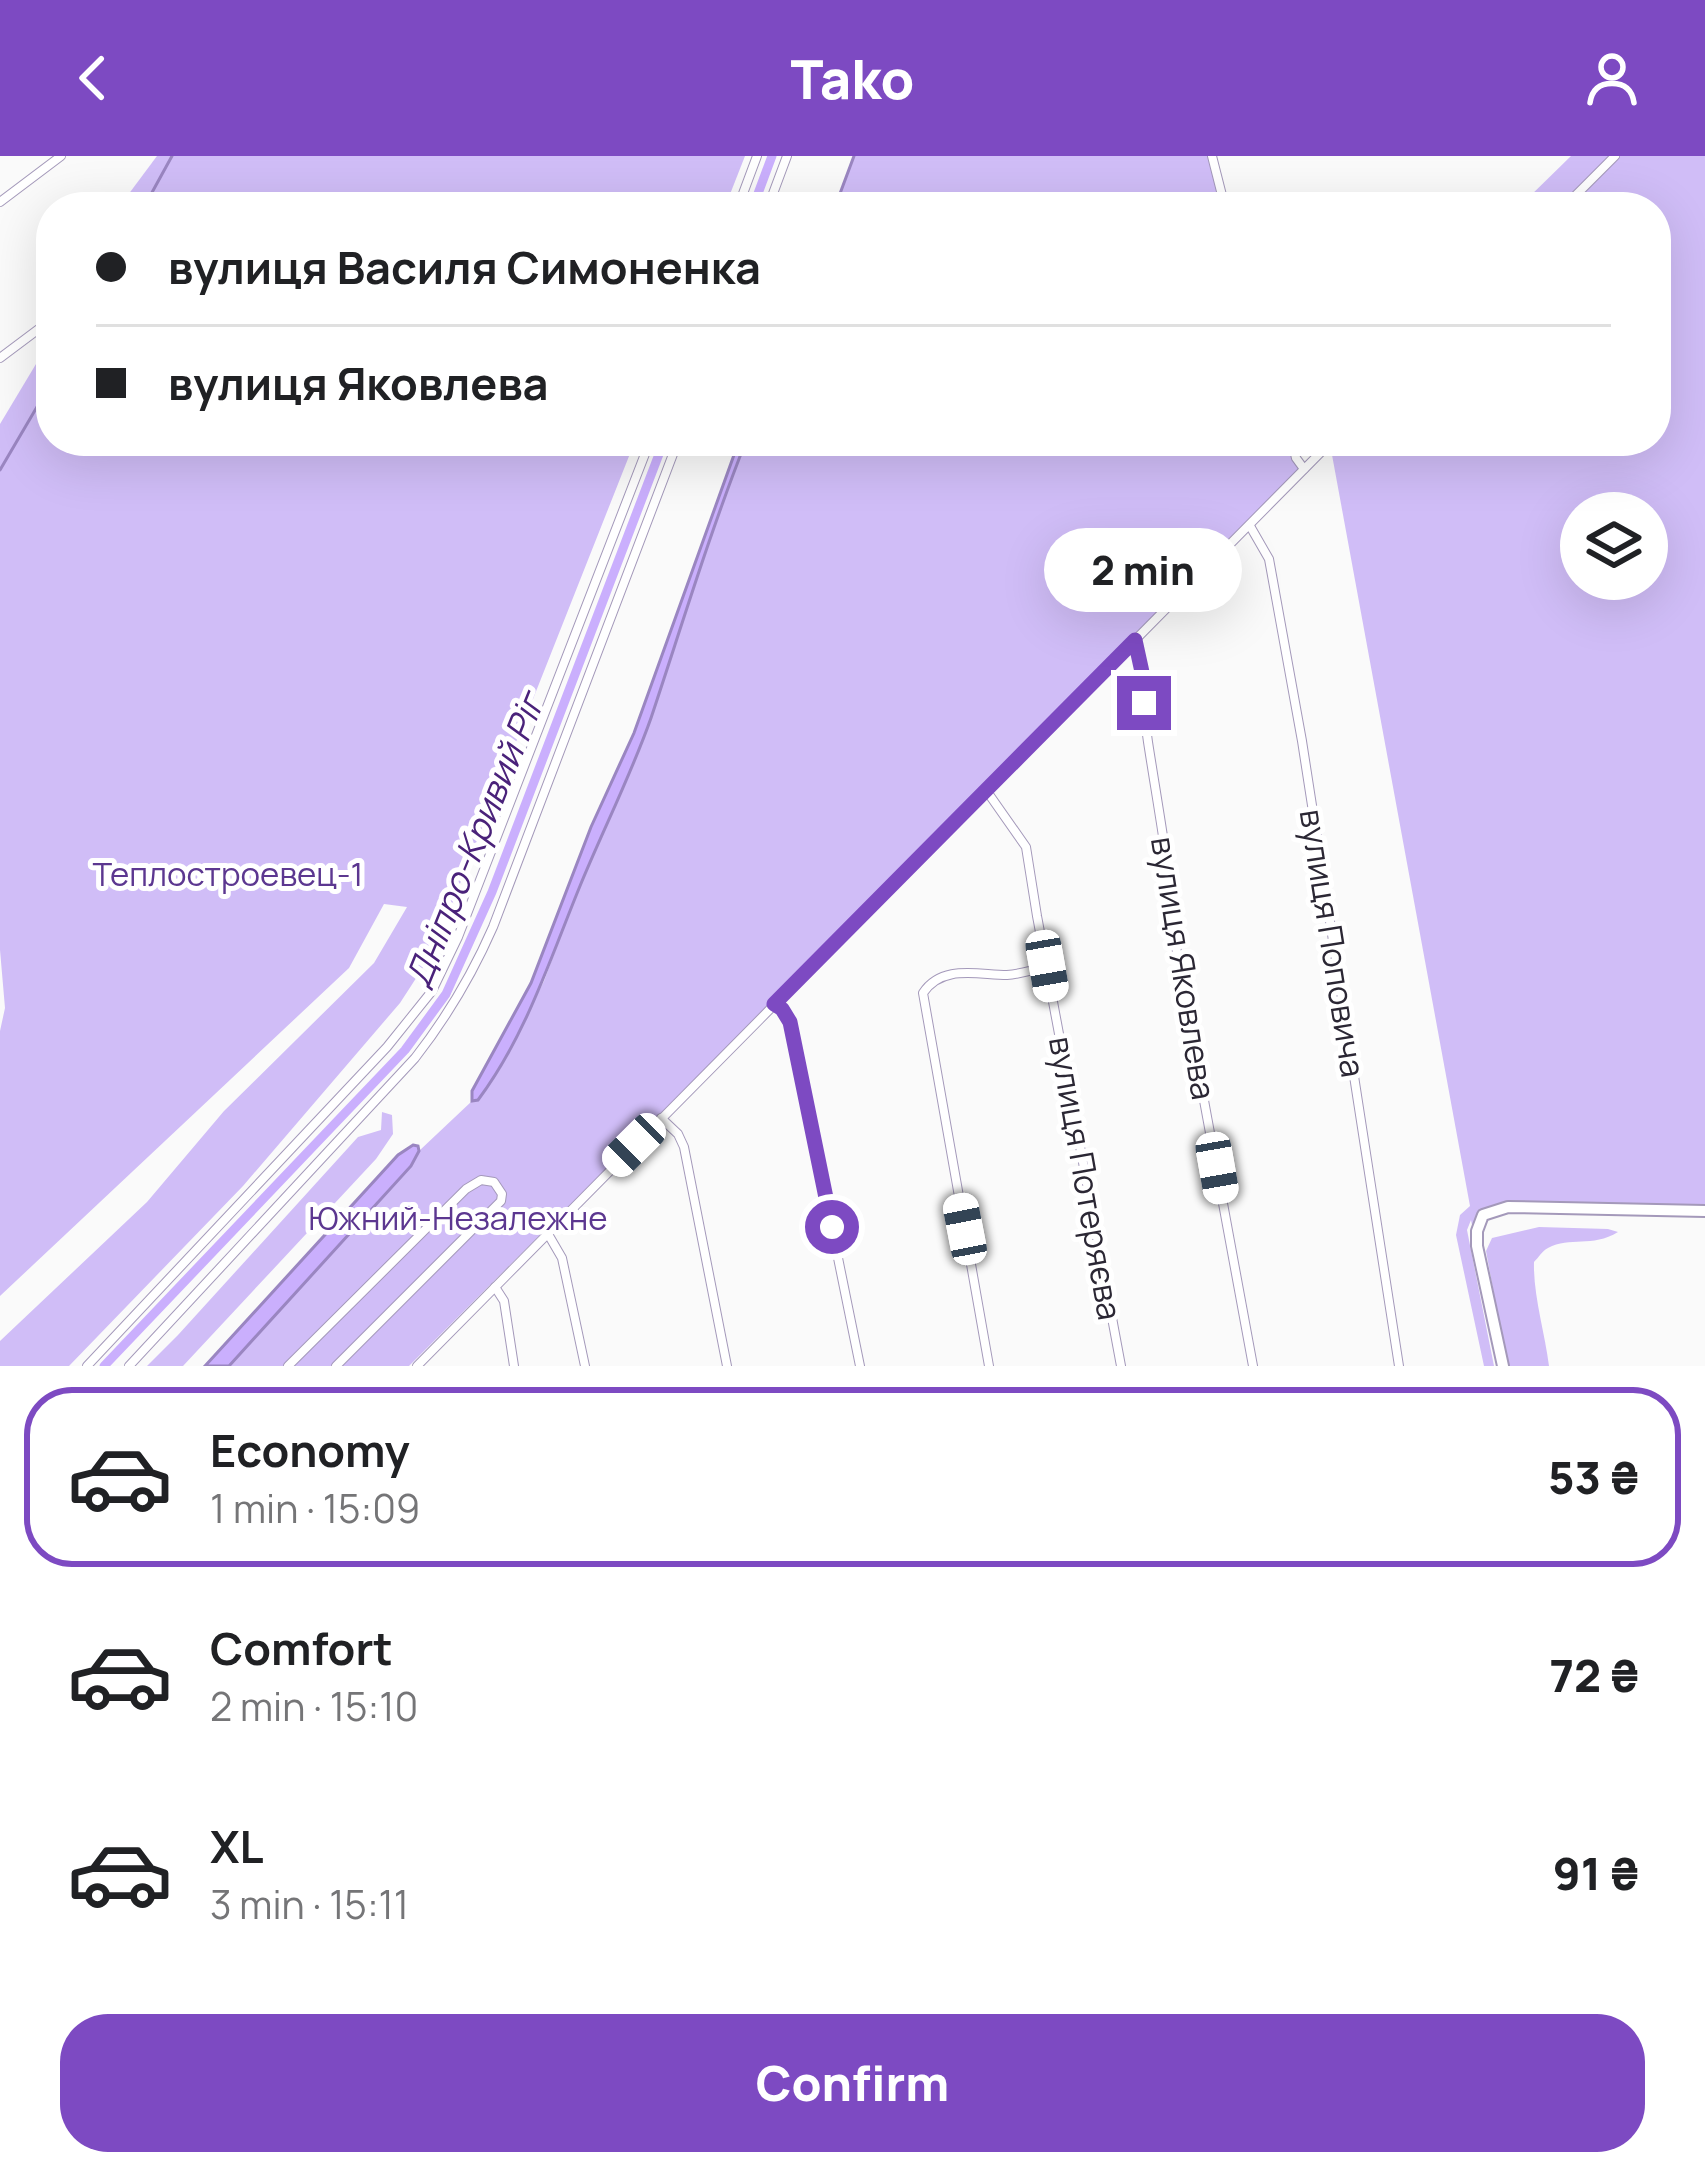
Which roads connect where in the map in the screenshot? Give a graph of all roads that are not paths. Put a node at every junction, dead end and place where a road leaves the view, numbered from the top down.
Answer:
1 (61, 156) edge
2 (757, 156) edge
3 (788, 156) edge
4 (1212, 156) edge
5 (1615, 156) edge
6 (744, 192) edge
7 (774, 192) edge
8 (1221, 192) edge
9 (1579, 192) edge
10 (0, 202) edge
11 (36, 331) edge
12 (0, 358) edge
13 (644, 456) edge
14 (672, 456) edge
15 (1296, 456) edge
16 (1317, 456) edge
17 (1304, 469) junction
18 (1250, 526) junction
19 (1135, 640) junction
20 (986, 790) junction
21 (1047, 966) junction
22 (774, 1004) junction
23 (662, 1118) junction
24 (1705, 1211) edge
25 (548, 1234) junction
26 (495, 1287) junction
27 (87, 1366) edge
28 (129, 1366) edge
29 (288, 1366) edge
30 (336, 1366) edge
31 (417, 1366) edge
32 (514, 1366) edge
33 (585, 1366) edge
34 (727, 1366) edge
35 (860, 1366) edge
36 (989, 1366) edge
37 (1121, 1366) edge
38 (1253, 1366) edge
39 (1399, 1366) edge
40 (1503, 1366) edge

1 - 10 street
2 - 6 street
3 - 7 street
4 - 8 street
5 - 9 street
11 - 12 street
13 - 27 street
14 - 28 street
15 - 17 street
16 - 17 street
17 - 18 street
18 - 19 street
18 - 39 street, вулиця Поповича
19 - 20 street
19 - 38 street, вулиця Яковлева
20 - 21 street, вулиця Потеряєва
20 - 22 street
21 - 36 street
21 - 37 street, вулиця Потеряєва
22 - 23 street
22 - 35 street
23 - 25 street
23 - 34 street
24 - 40 street
25 - 26 street
25 - 33 street
26 - 31 street
26 - 32 street
29 - 30 street

